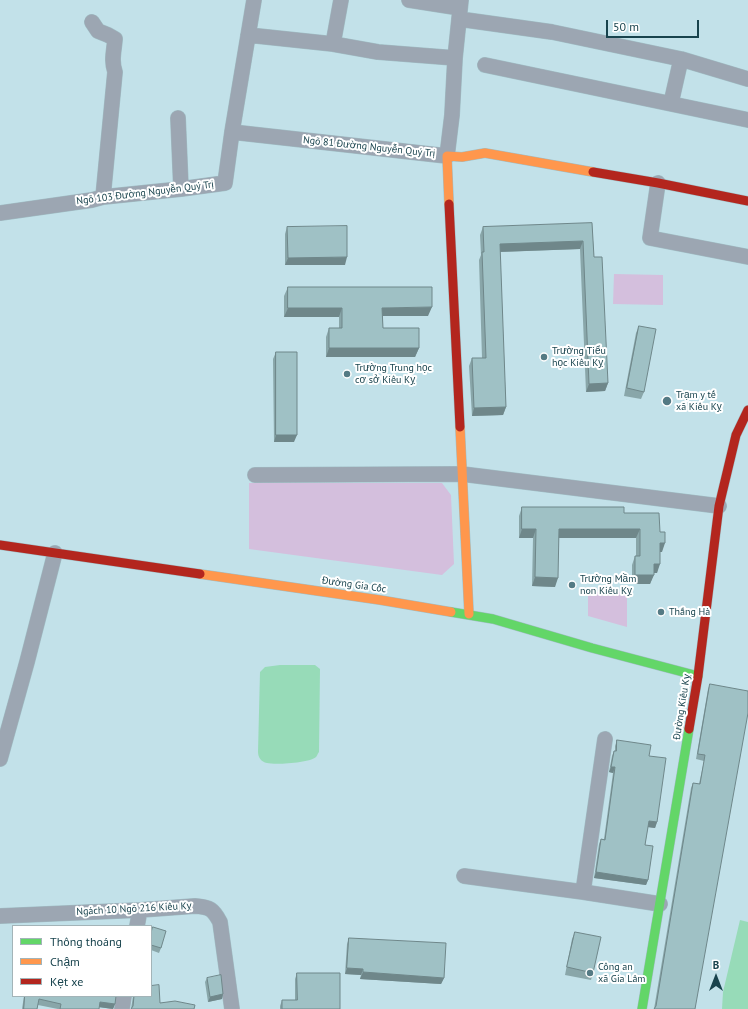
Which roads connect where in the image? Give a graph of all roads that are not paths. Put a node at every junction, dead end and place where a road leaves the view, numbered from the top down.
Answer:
1 (254, 0) edge
2 (341, 0) edge
3 (409, 0) edge
4 (460, 9) edge
5 (92, 22) dead end
6 (248, 34) junction
7 (333, 44) junction
8 (455, 58) junction
9 (681, 60) junction
10 (485, 65) dead end
11 (748, 79) edge
12 (671, 103) junction
13 (178, 118) dead end
14 (748, 120) edge
15 (232, 132) junction
16 (447, 156) junction
17 (658, 183) junction
18 (181, 189) junction
19 (103, 197) junction
20 (748, 201) edge
21 (0, 213) edge
22 (748, 258) edge
23 (748, 410) edge
24 (742, 435) edge
25 (462, 474) junction
26 (256, 475) dead end
27 (719, 506) junction
28 (0, 546) edge
29 (55, 553) junction
30 (469, 614) junction
31 (698, 676) junction
32 (605, 739) dead end
33 (0, 759) edge
34 (464, 876) dead end
35 (583, 892) junction
36 (660, 904) junction
37 (140, 910) junction
38 (0, 916) edge
39 (137, 925) edge
40 (124, 997) edge
41 (122, 1009) edge
42 (232, 1009) edge
43 (642, 1009) edge

1 - 6 street, Ngõ 103 Đường Nguyễn Quý Trị
2 - 7 street
3 - 4 street
4 - 8 street, Ngõ 81 Đường Nguyễn Quý Trị
4 - 9 street
5 - 19 street
6 - 7 street
6 - 15 street, Ngõ 103 Đường Nguyễn Quý Trị
7 - 8 street
8 - 16 street, Ngõ 81 Đường Nguyễn Quý Trị
9 - 11 street
9 - 12 street
10 - 12 street
12 - 14 street
13 - 18 street
15 - 16 street, Ngõ 81 Đường Nguyễn Quý Trị
15 - 18 street, Ngõ 103 Đường Nguyễn Quý Trị
16 - 17 street
16 - 25 street
17 - 20 street
17 - 22 street
18 - 19 street, Ngõ 103 Đường Nguyễn Quý Trị
19 - 21 street, Ngõ 103 Đường Nguyễn Quý Trị
23 - 24 street, Đường Kiêu Kỵ
24 - 27 street, Đường Kiêu Kỵ
25 - 26 street
25 - 27 street
25 - 30 street
27 - 31 street, Đường Kiêu Kỵ
28 - 29 street, Đường Gia Cốc
29 - 30 street, Đường Gia Cốc
29 - 33 street
30 - 31 street, Đường Gia Cốc
31 - 36 street, Đường Kiêu Kỵ
32 - 35 street
34 - 35 street
35 - 36 street
36 - 43 street, Đường Kiêu Kỵ
37 - 38 street, Ngách 10 Ngõ 216 Kiêu Kỵ
37 - 39 street
37 - 42 street, Ngách 10 Ngõ 216 Kiêu Kỵ
40 - 41 street

